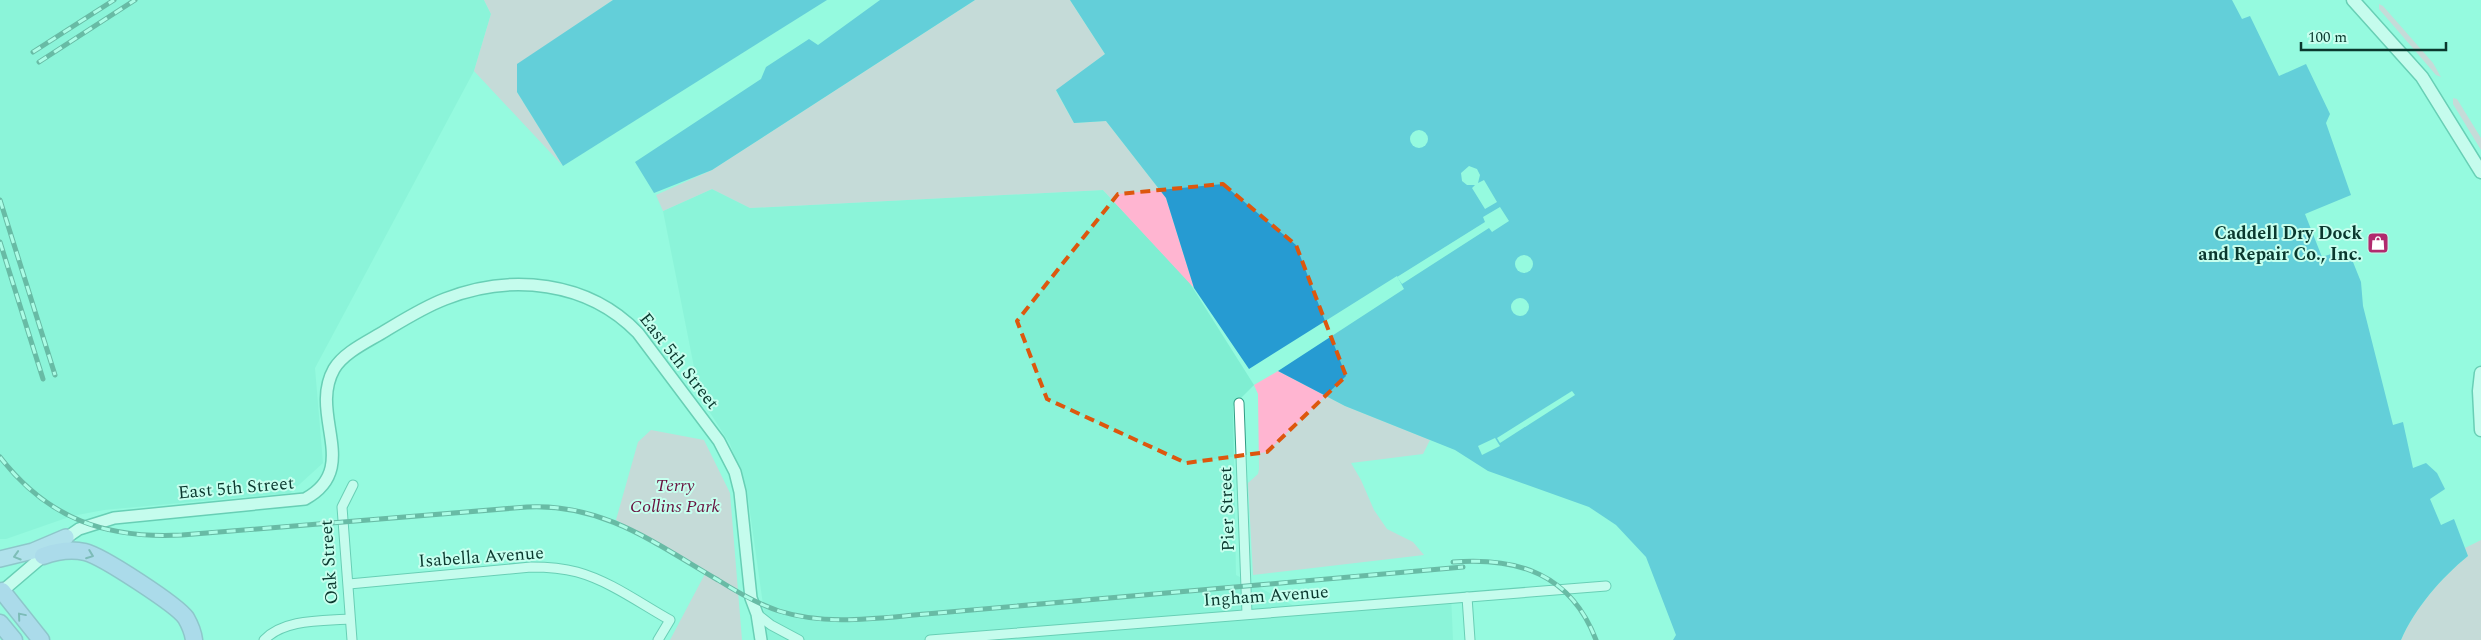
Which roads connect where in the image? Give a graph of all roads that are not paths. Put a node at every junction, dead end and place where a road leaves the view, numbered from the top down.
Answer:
1 (2353, 0) edge
2 (2481, 172) edge
3 (2481, 373) edge
4 (1239, 403) dead end
5 (2481, 430) edge
6 (353, 485) dead end
7 (66, 536) junction
8 (44, 556) junction
9 (0, 559) edge
10 (349, 584) junction
11 (1606, 586) dead end
12 (1, 591) edge
13 (1467, 597) junction
14 (757, 614) junction
15 (1248, 614) junction
16 (349, 619) junction
17 (0, 623) edge
18 (14, 640) edge
19 (41, 640) edge
20 (194, 640) edge
21 (264, 640) edge
22 (352, 640) edge
23 (658, 640) edge
24 (760, 640) edge
25 (799, 640) edge
26 (930, 640) edge
27 (1470, 640) edge

1 - 2 main road
3 - 5 main road
4 - 15 street, Pier Street
6 - 10 street, Oak Street
7 - 8 street, East 5th Street
7 -> 9 highway
7 - 14 street, East 5th Street
8 - 12 street, East 5th Street
8 -> 20 highway
10 - 16 street, Oak Street
10 - 23 street, Isabella Avenue
11 - 13 street, Ingham Avenue
19 -> 12 highway
13 - 15 street, Ingham Avenue
13 - 27 street
14 - 24 street, East 5th Street
14 - 25 street
15 - 26 street, Ingham Avenue
16 - 21 street
16 - 22 street, Oak Street
17 - 18 highway

